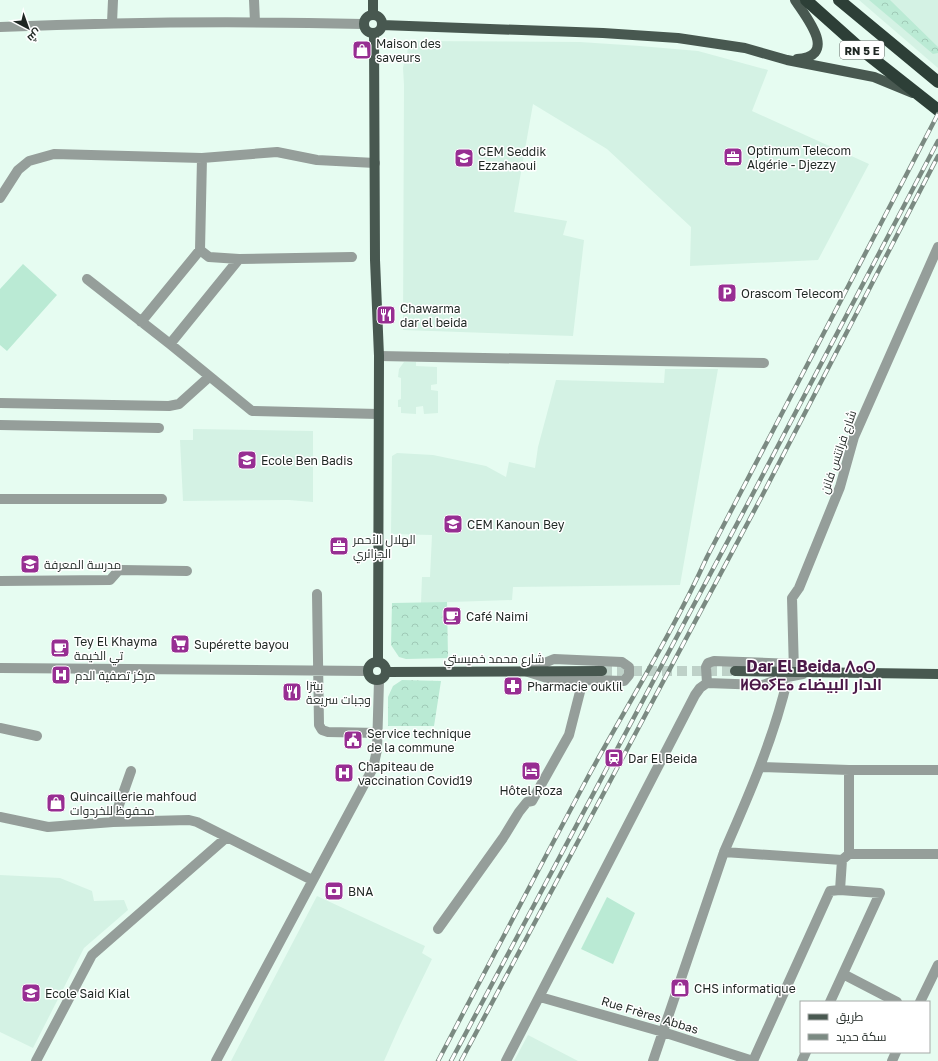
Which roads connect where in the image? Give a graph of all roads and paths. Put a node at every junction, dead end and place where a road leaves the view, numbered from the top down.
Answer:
1 (113, 0) edge
2 (254, 0) edge
3 (373, 0) edge
4 (795, 0) edge
5 (806, 0) edge
6 (839, 0) edge
7 (374, 15) junction
8 (112, 22) junction
9 (255, 22) junction
10 (363, 24) junction
11 (382, 25) junction
12 (0, 26) edge
13 (374, 34) junction
14 (787, 60) junction
15 (935, 79) edge
16 (920, 96) junction
17 (938, 110) edge
18 (202, 158) junction
19 (375, 163) junction
20 (0, 198) edge
21 (938, 247) edge
22 (200, 250) junction
23 (352, 257) dead end
24 (239, 259) junction
25 (87, 279) dead end
26 (141, 322) junction
27 (170, 344) junction
28 (378, 356) junction
29 (764, 363) dead end
30 (209, 377) junction
31 (0, 403) edge
32 (378, 414) junction
33 (0, 425) edge
34 (159, 428) dead end
35 (0, 499) edge
36 (162, 499) dead end
37 (187, 571) dead end
38 (0, 581) edge
39 (317, 594) dead end
40 (378, 662) junction
41 (0, 668) edge
42 (602, 670) tunnel mouth
43 (318, 671) junction
44 (368, 671) junction
45 (525, 671) junction
46 (792, 671) junction
47 (387, 672) junction
48 (735, 672) tunnel mouth
49 (938, 674) edge
50 (379, 680) junction
51 (583, 680) junction
52 (707, 683) junction
53 (0, 728) edge
54 (378, 733) junction
55 (38, 736) dead end
56 (761, 767) junction
57 (849, 770) junction
58 (938, 770) edge
59 (131, 771) dead end
60 (3, 820) edge
61 (113, 822) junction
62 (227, 837) junction
63 (724, 852) junction
64 (938, 854) edge
65 (846, 857) junction
66 (312, 880) junction
67 (840, 890) junction
68 (438, 929) dead end
69 (938, 965) edge
70 (843, 974) junction
71 (540, 997) junction
72 (830, 1001) edge
73 (895, 1001) edge
74 (920, 1001) edge
75 (663, 1032) junction
76 (36, 1061) edge
77 (216, 1061) edge
78 (506, 1061) edge
79 (653, 1061) edge
80 (750, 1061) edge

1 - 8 street
2 - 9 street
3 - 7 main road
4 - 14 main road
5 - 16 highway, RN 5 E
6 - 15 highway, RN 5 E
7 - 10 main road
7 - 11 main road
8 - 9 street
8 - 12 street
9 - 10 street
10 - 13 main road
11 - 13 main road
11 - 14 main road
13 - 19 main road
14 - 16 main road
16 - 17 highway, RN 5 E
18 - 19 street
18 - 20 street
18 - 22 street
19 - 28 main road
21 - 46 street, شارع فرانتس فانن
22 - 24 street
22 - 26 street
23 - 24 street
24 - 27 street
25 - 26 street
26 - 27 street
27 - 30 street
28 - 29 street
28 - 32 main road
30 - 31 street
30 - 32 street
32 - 40 main road
33 - 34 street
35 - 36 street
37 - 38 street
39 - 43 street
40 - 44 main road
40 - 47 main road
41 - 43 street
42 - 45 main road, شارع محمد خميستي
43 - 44 street
43 - 54 street
44 - 50 main road
45 - 47 main road, شارع محمد خميستي
45 - 51 street
45 - 51 street
46 - 48 main road
46 - 49 main road
46 - 52 street
46 - 52 street
46 - 56 street, شارع فرانتس فانن
47 - 50 main road
50 - 54 street
51 - 68 street
52 - 71 street
53 - 55 street
54 - 66 street
56 - 57 street
56 - 63 street, شارع فرانتس فانن
57 - 58 street
57 - 65 street
59 - 61 street
60 - 61 street
61 - 62 street
62 - 66 street
62 - 76 street
63 - 65 street
63 - 75 street, شارع فرانتس فانن
64 - 65 street
65 - 67 street
66 - 77 street
67 - 70 street
67 - 80 street
69 - 74 street
70 - 72 street
70 - 73 street
71 - 75 street, Rue Frères Abbas
71 - 78 street
75 - 79 street, شارع فرانتس فانن
75 - 80 street, Rue Frères Abbas

